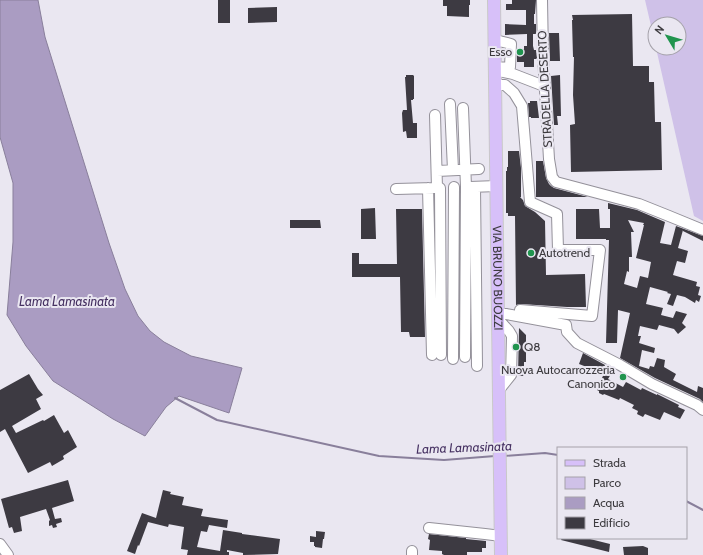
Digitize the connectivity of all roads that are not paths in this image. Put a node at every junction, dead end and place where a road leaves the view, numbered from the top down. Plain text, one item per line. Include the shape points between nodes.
1 (494, 0) edge
2 (542, 0) edge
3 (495, 70) junction
4 (495, 85) junction
5 (544, 86) junction
6 (450, 104) dead end
7 (463, 108) dead end
8 (435, 115) dead end
9 (479, 169) dead end
10 (453, 170) junction
11 (465, 170) junction
12 (437, 171) junction
13 (496, 186) junction
14 (471, 187) junction
15 (435, 188) junction
16 (454, 188) junction
17 (396, 189) dead end
18 (703, 230) edge
19 (520, 310) dead end
20 (498, 316) junction
21 (436, 355) dead end
22 (465, 357) dead end
23 (453, 359) dead end
24 (477, 366) dead end
25 (703, 410) edge
26 (429, 528) dead end
27 (501, 535) junction
28 (0, 544) edge
29 (8, 555) edge
30 (501, 555) edge

1 - 3 main road, VIA BRUNO BUOZZI
2 - 5 street, STRADELLA DESERTO
3 - 4 main road, VIA BRUNO BUOZZI
3 - 5 street
4 - 13 main road, VIA BRUNO BUOZZI
4 - 19 street via 505,84 514,92 522,106 530,202 557,214 558,250 600,250 592,316
5 - 18 street, STRADELLA DESERTO via 548,153 552,177 556,182 639,204
6 - 10 street
7 - 11 street
8 - 12 street
9 - 11 street
10 - 11 street
10 - 12 street
11 - 14 street
12 - 15 street
13 - 14 street
13 - 20 main road, VIA BRUNO BUOZZI
14 - 16 street
14 - 22 street
14 - 24 street
15 - 16 street
15 - 17 street
15 - 21 street
16 - 23 street
20 - 25 street via 506,314 566,325 567,332 577,344
20 - 27 main road, VIA BRUNO BUOZZI
26 - 27 street
27 - 30 main road, VIA BRUNO BUOZZI
28 - 29 street

